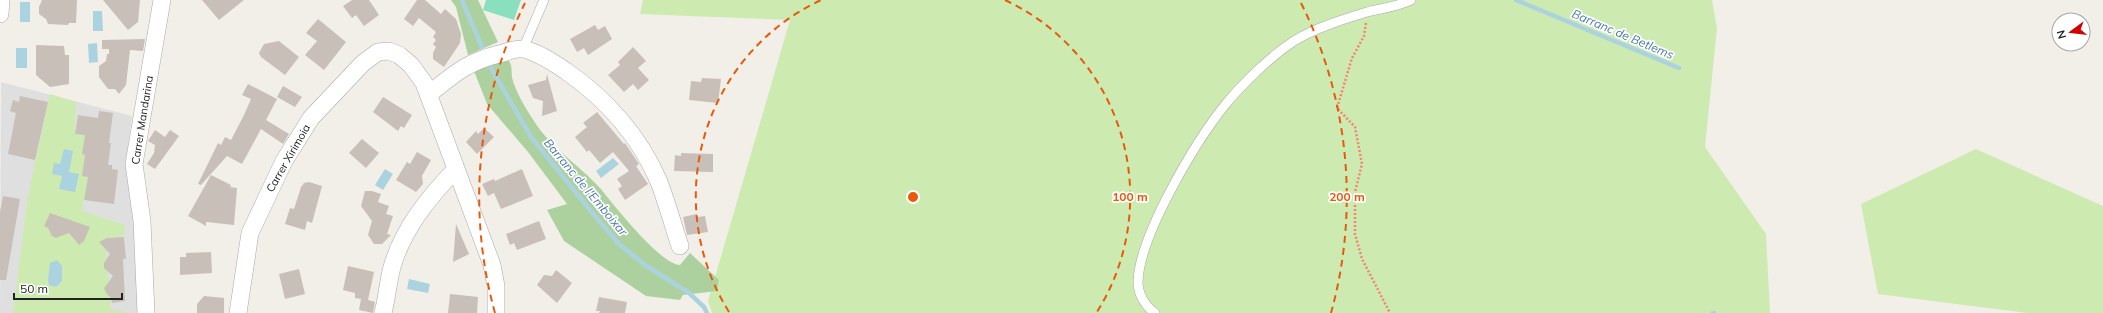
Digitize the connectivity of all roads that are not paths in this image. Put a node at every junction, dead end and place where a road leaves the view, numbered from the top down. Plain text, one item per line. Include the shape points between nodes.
1 (1, 0) edge
2 (162, 0) edge
3 (544, 0) edge
4 (1411, 0) edge
5 (0, 14) edge
6 (523, 49) junction
7 (429, 94) junction
8 (456, 169) junction
9 (680, 246) dead end
10 (146, 313) edge
11 (238, 313) edge
12 (383, 313) edge
13 (496, 313) edge
14 (1155, 313) edge

1 - 5 street
2 - 10 street, Carrer Mandarina via 134,164 142,222
3 - 6 lane
4 - 14 lane via 1367,12 1314,32 1289,45 1226,104 1210,125 1171,191 1142,256 1138,283 1141,297
6 - 7 street via 468,64
6 - 9 street via 574,76 626,126 658,182
7 - 8 street, Carrer Xirimoia
7 - 11 street, Carrer Xirimoia via 411,65 399,55 384,50 363,63 311,118 284,161 250,233
8 - 12 street via 422,208 405,234 392,268
8 - 13 street, Carrer Xirimoia via 492,265 496,286

